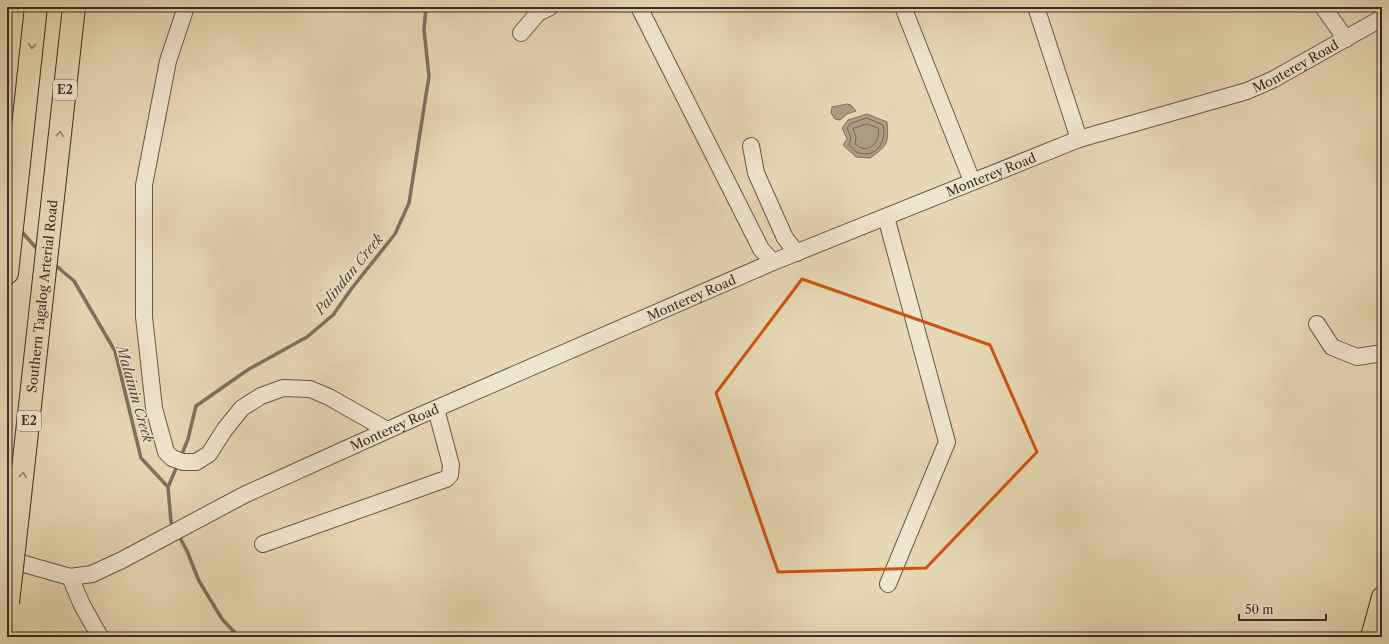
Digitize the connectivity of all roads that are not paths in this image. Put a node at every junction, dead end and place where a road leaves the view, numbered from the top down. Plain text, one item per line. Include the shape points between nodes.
1 (36, 7) edge
2 (74, 7) edge
3 (186, 7) edge
4 (550, 7) edge
5 (639, 7) edge
6 (903, 7) edge
7 (1036, 7) edge
8 (1323, 7) edge
9 (1382, 18) edge
10 (521, 33) dead end
11 (1346, 39) junction
12 (1079, 139) junction
13 (751, 146) dead end
14 (972, 181) junction
15 (886, 217) junction
16 (785, 238) junction
17 (761, 250) junction
18 (797, 253) junction
19 (774, 262) junction
20 (7, 272) edge
21 (1317, 324) dead end
22 (1382, 353) edge
23 (436, 409) junction
24 (388, 430) junction
25 (263, 544) dead end
26 (7, 558) edge
27 (70, 577) junction
28 (888, 584) dead end
29 (1382, 597) edge
30 (7, 606) edge
31 (100, 637) edge
32 (1372, 637) edge

1 -> 20 highway
30 -> 2 highway, Southern Tagalog Arterial Road / E2, bridge
3 - 24 street via 168,61 144,185 144,317 154,408 166,452 178,460 196,462 209,454 242,408 261,396 283,388 310,388
4 - 10 street via 538,13
5 - 17 street
6 - 14 street
7 - 12 street
8 - 11 street
9 - 11 street, Monterey Road
11 - 12 street, Monterey Road via 1274,80 1246,91
12 - 14 street, Monterey Road
13 - 16 street via 756,173
14 - 15 street, Monterey Road
15 - 18 street, Monterey Road
15 - 28 street via 947,442
16 - 17 street
16 - 18 street
17 - 19 street
18 - 19 street, Monterey Road
19 - 23 street, Monterey Road
21 - 22 street via 1332,347 1357,357
23 - 24 street, Monterey Road
23 - 25 street via 451,465 450,475 446,479
24 - 27 street, Monterey Road via 244,495 92,574
26 - 27 street, Monterey Road
27 - 31 street
29 - 32 main road

